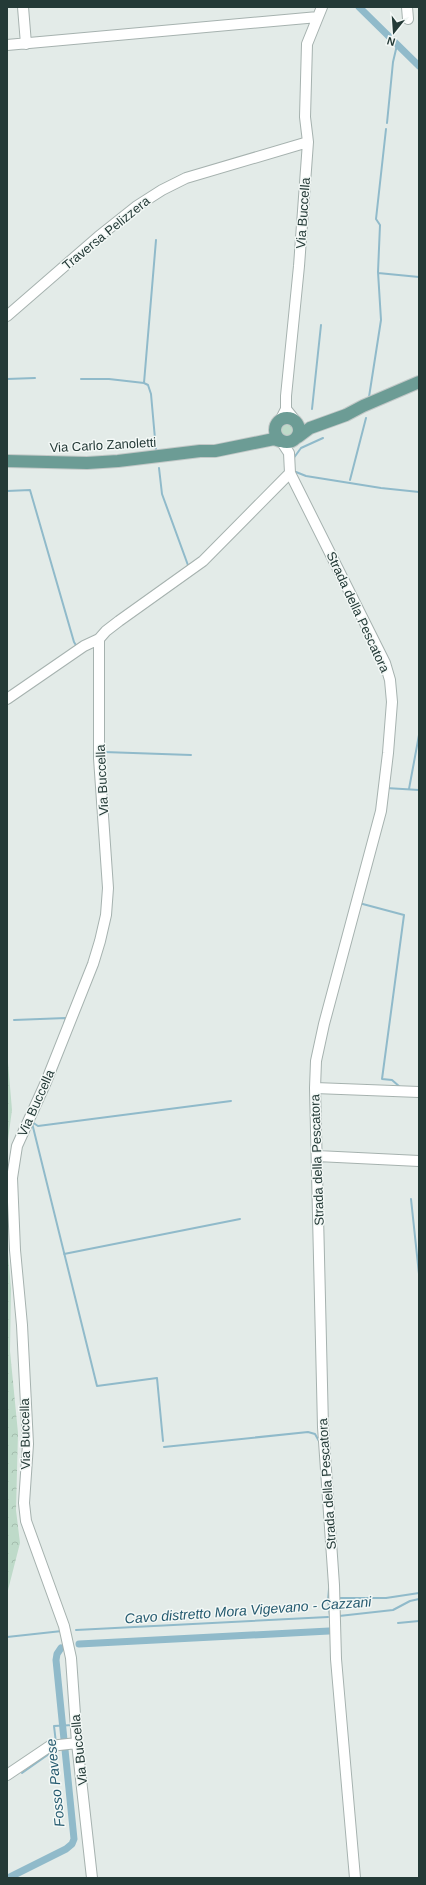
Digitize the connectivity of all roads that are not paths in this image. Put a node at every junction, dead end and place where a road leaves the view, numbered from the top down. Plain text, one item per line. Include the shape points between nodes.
1 (23, 7) edge
2 (322, 7) edge
3 (407, 7) edge
4 (318, 17) junction
5 (408, 19) dead end
6 (26, 44) junction
7 (7, 45) edge
8 (308, 142) junction
9 (7, 316) edge
10 (419, 382) edge
11 (363, 406) junction
12 (286, 409) junction
13 (295, 421) junction
14 (277, 425) junction
15 (297, 438) junction
16 (281, 441) junction
17 (200, 451) junction
18 (289, 453) junction
19 (7, 461) edge
20 (290, 473) junction
21 (99, 639) junction
22 (7, 699) edge
23 (315, 1088) junction
24 (419, 1092) edge
25 (317, 1156) junction
26 (419, 1161) edge
27 (74, 1743) junction
28 (7, 1775) edge
29 (92, 1878) edge
30 (355, 1878) edge

1 - 6 street
2 - 4 street, Via Buccella
3 - 5 street
4 - 6 street
4 - 8 street, Via Buccella via 307,44 305,117
6 - 7 street
8 - 9 street, Traversa Pelizzera via 186,178 162,190 98,237
8 - 12 street, Via Buccella
10 - 11 main road
11 - 13 main road
11 - 15 main road via 310,428
12 - 13 street
12 - 14 street, Via Buccella
13 - 14 main road via 286,418
13 - 15 main road via 300,430
14 - 16 main road via 276,436
14 - 17 main road, Via Carlo Zanoletti
15 - 16 main road via 289,443
15 - 18 street
16 - 17 main road, Via Carlo Zanoletti via 274,439 215,451
16 - 18 street
17 - 19 main road, Via Carlo Zanoletti via 87,463
18 - 20 street
20 - 21 street via 203,561
20 - 23 street, Strada della Pescatora via 385,663 392,702 381,811 324,1024 316,1061
21 - 22 street via 84,646
21 - 27 street, Via Buccella via 100,758 108,888 106,914 93,964 18,1146 12,1178 28,1444 24,1503 28,1526 67,1639 71,1658 76,1725
23 - 24 street
23 - 25 street, Strada della Pescatora
25 - 26 street
25 - 30 street, Strada della Pescatora via 323,1427
27 - 28 street via 53,1746
27 - 29 street, Via Buccella

